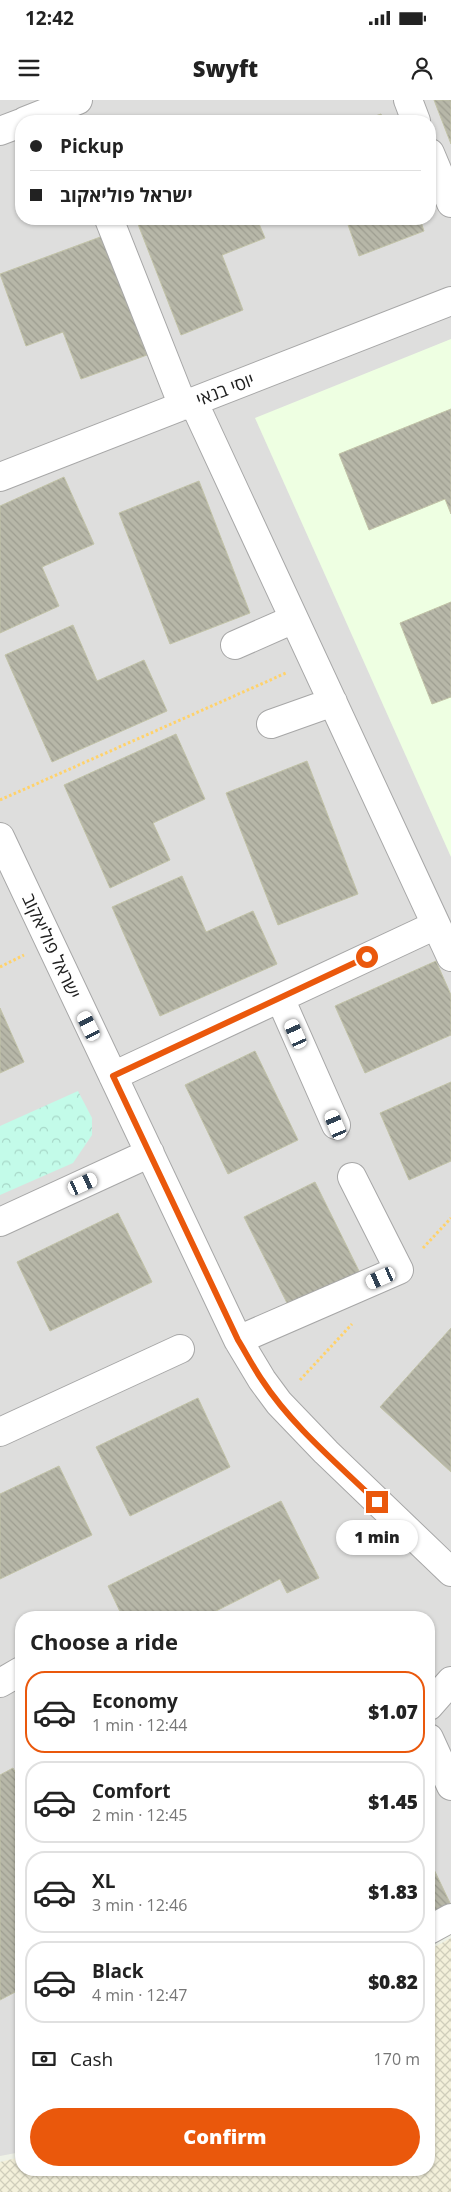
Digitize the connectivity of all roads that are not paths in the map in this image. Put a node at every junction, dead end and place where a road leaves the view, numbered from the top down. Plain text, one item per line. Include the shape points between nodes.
1 (408, 100) edge
2 (71, 109) edge
3 (48, 115) edge
4 (414, 115) edge
5 (15, 125) edge
6 (0, 131) edge
7 (436, 167) edge
8 (451, 203) edge
9 (112, 225) edge
10 (451, 301) edge
11 (188, 403) junction
12 (0, 477) edge
13 (294, 619) junction
14 (235, 645) dead end
15 (333, 702) junction
16 (270, 724) dead end
17 (0, 836) edge
18 (436, 925) junction
19 (451, 957) edge
20 (280, 998) junction
21 (113, 1076) junction
22 (336, 1125) dead end
23 (150, 1153) junction
24 (352, 1177) dead end
25 (0, 1222) edge
26 (238, 1340) junction
27 (180, 1349) dead end
28 (0, 1432) edge
29 (451, 1572) edge
30 (15, 1674) edge
31 (451, 1681) edge
32 (0, 1683) edge
33 (435, 1699) edge
34 (435, 1751) edge
35 (451, 1786) edge
36 (451, 1918) edge
37 (435, 1927) edge

1 - 4 street
2 - 3 street
5 - 6 street
7 - 8 street
9 - 11 street
10 - 11 street, יוסי בנאי
11 - 12 street, יוסי בנאי
11 - 13 street
13 - 14 street
13 - 15 street
15 - 16 street
15 - 18 street
17 - 21 street, ישראל פוליאקוב
18 - 19 street
18 - 20 street
20 - 21 street
20 - 22 street
21 - 23 street, ישראל פוליאקוב
23 - 25 street
23 - 26 street, ישראל פוליאקוב
24 - 26 street via 399,1270
26 - 29 street, ישראל פוליאקוב via 279,1403
27 - 28 street
30 - 32 street
31 - 33 street
34 - 35 street
36 - 37 street

